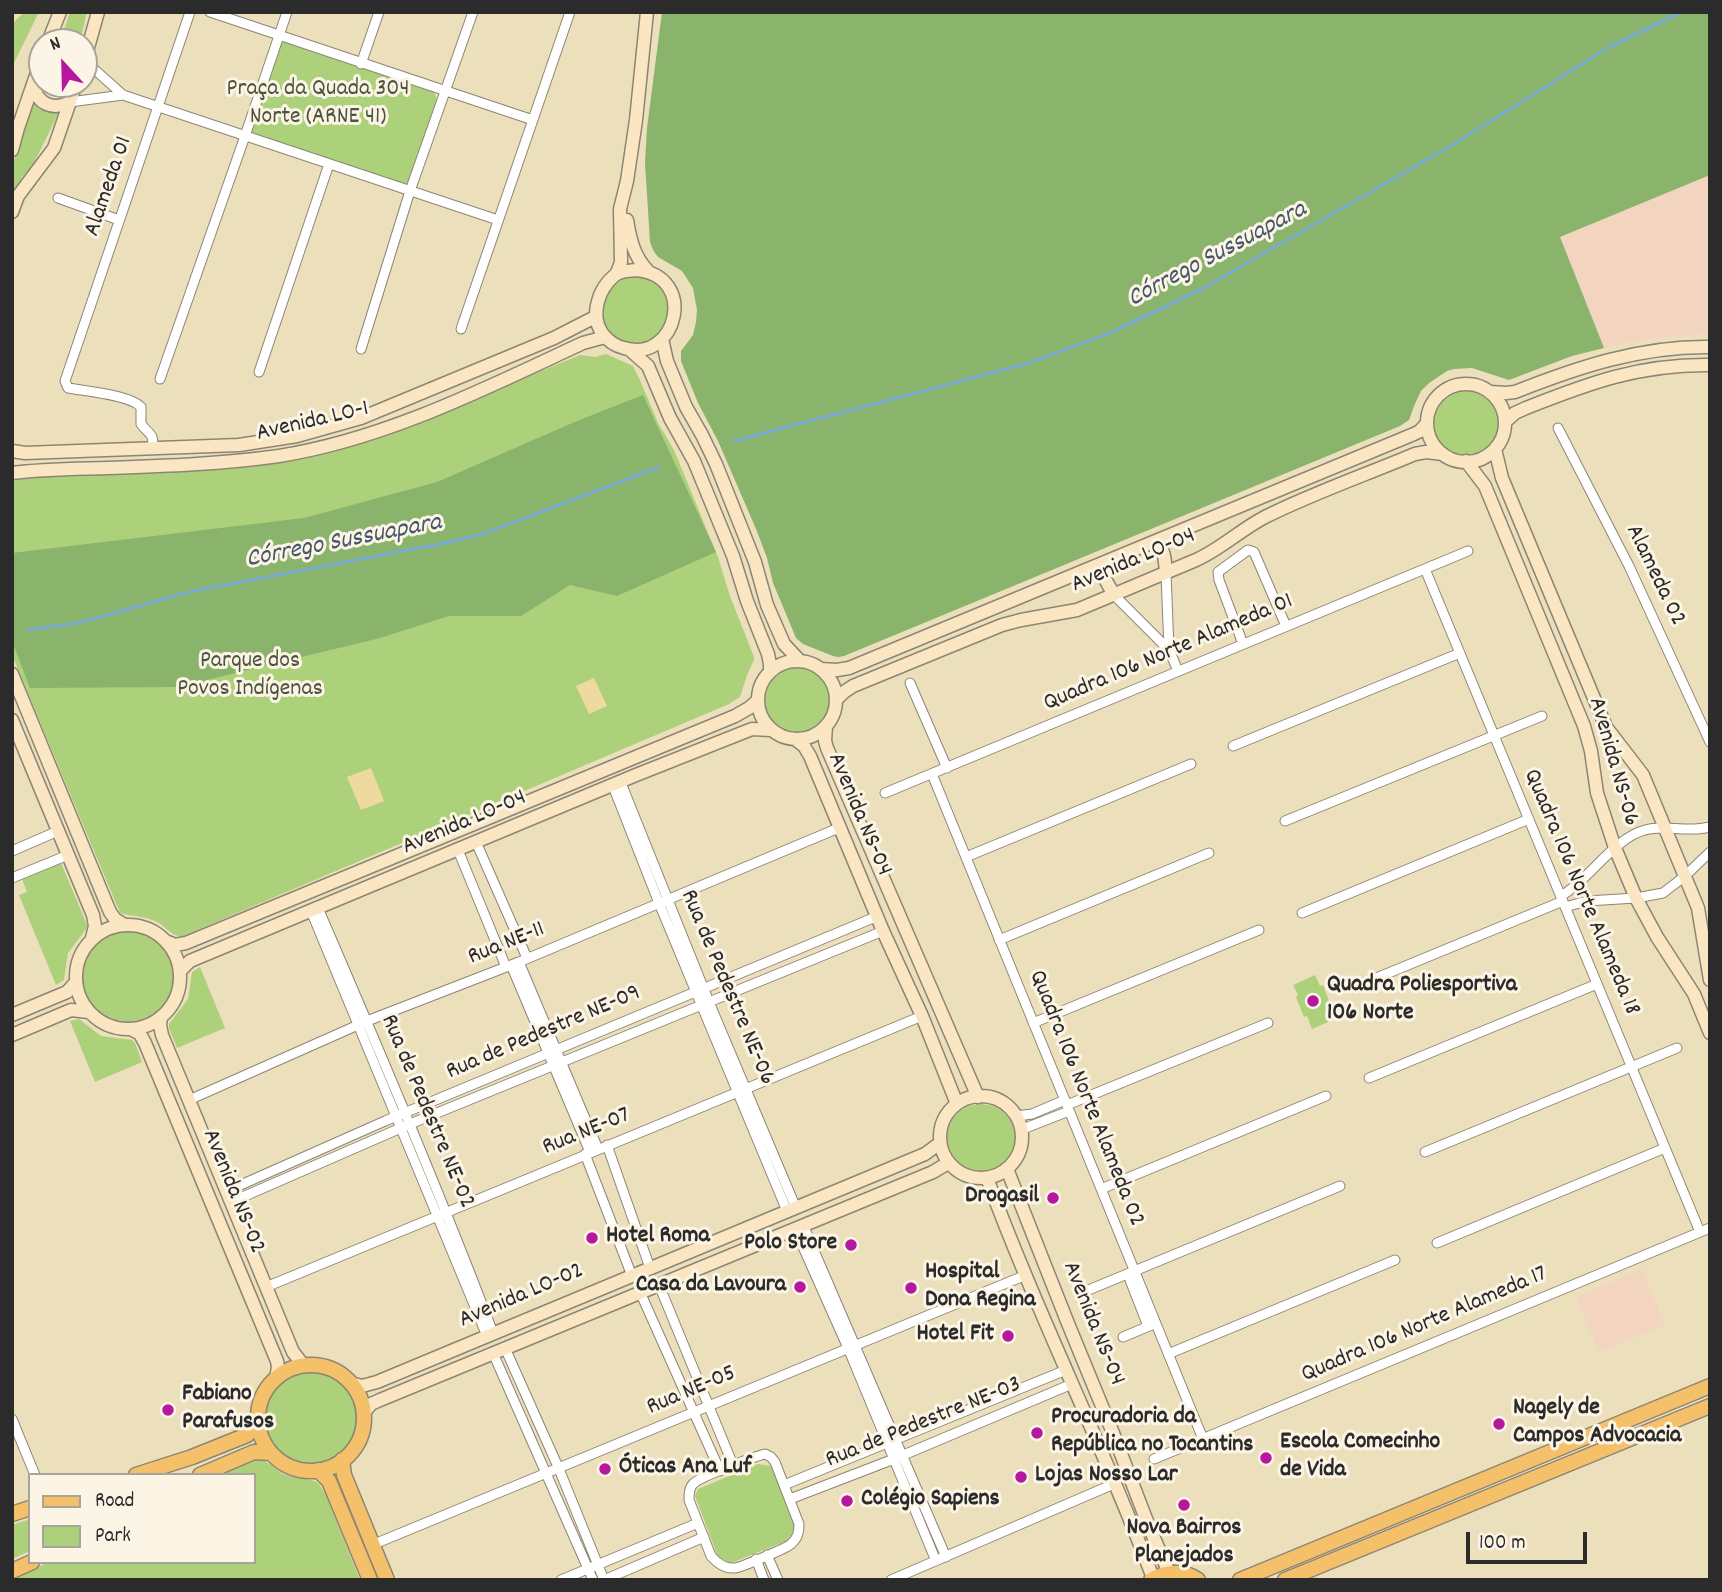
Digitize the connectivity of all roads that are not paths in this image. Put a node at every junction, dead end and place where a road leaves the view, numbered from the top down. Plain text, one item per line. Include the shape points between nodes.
1 (190, 12) edge
2 (210, 12) edge
3 (287, 12) edge
4 (379, 12) edge
5 (474, 12) edge
6 (570, 12) edge
7 (647, 12) edge
8 (279, 36) junction
9 (361, 64) junction
10 (98, 73) edge
11 (445, 92) junction
12 (123, 95) junction
13 (28, 97) edge
14 (38, 98) edge
15 (71, 98) edge
16 (70, 102) junction
17 (158, 107) junction
18 (533, 120) junction
19 (15, 128) edge
20 (246, 136) junction
21 (13, 146) edge
22 (329, 164) junction
23 (627, 181) junction
24 (410, 191) junction
25 (58, 198) dead end
26 (12, 212) edge
27 (119, 219) junction
28 (498, 220) junction
29 (648, 271) junction
30 (617, 274) junction
31 (595, 317) junction
32 (461, 329) dead end
33 (605, 337) junction
34 (662, 339) junction
35 (1710, 347) edge
36 (361, 349) dead end
37 (630, 350) junction
38 (1710, 365) edge
39 (259, 372) dead end
40 (160, 379) dead end
41 (1491, 392) junction
42 (1505, 422) junction
43 (1427, 423) junction
44 (1558, 428) dead end
45 (152, 449) junction
46 (1495, 449) junction
47 (12, 451) edge
48 (1443, 454) junction
49 (1466, 461) junction
50 (12, 473) edge
51 (1156, 541) junction
52 (1468, 551) dead end
53 (1103, 563) junction
54 (1425, 569) junction
55 (1166, 573) junction
56 (1114, 595) junction
57 (1286, 626) junction
58 (1243, 645) junction
59 (1170, 652) junction
60 (1460, 653) junction
61 (800, 661) junction
62 (820, 669) junction
63 (1178, 671) junction
64 (770, 672) junction
65 (12, 674) edge
66 (910, 683) dead end
67 (758, 700) junction
68 (836, 700) junction
69 (1542, 716) dead end
70 (12, 720) edge
71 (826, 726) junction
72 (771, 730) junction
73 (15, 736) edge
74 (1494, 736) junction
75 (795, 739) junction
76 (1710, 742) edge
77 (1233, 746) dead end
78 (1191, 764) dead end
79 (947, 768) junction
80 (932, 774) junction
81 (617, 784) junction
82 (885, 793) dead end
83 (1529, 819) junction
84 (1285, 821) dead end
85 (841, 827) junction
86 (1664, 827) junction
87 (1710, 827) edge
88 (58, 831) junction
89 (476, 842) junction
90 (1615, 848) junction
91 (458, 850) junction
92 (12, 851) edge
93 (1710, 852) edge
94 (1209, 853) dead end
95 (68, 855) junction
96 (966, 857) junction
97 (1685, 876) junction
98 (12, 878) edge
99 (1636, 898) junction
100 (664, 901) junction
101 (1563, 901) junction
102 (314, 909) junction
103 (1302, 913) dead end
104 (878, 916) junction
105 (123, 925) junction
106 (1259, 930) dead end
107 (883, 931) junction
108 (92, 938) junction
109 (999, 940) junction
110 (168, 942) junction
111 (516, 963) junction
112 (180, 971) junction
113 (1710, 980) edge
114 (76, 982) junction
115 (1597, 984) junction
116 (1357, 986) dead end
117 (701, 990) junction
118 (705, 1003) junction
119 (89, 1012) junction
120 (12, 1015) edge
121 (922, 1016) junction
122 (161, 1017) junction
123 (363, 1023) junction
124 (1033, 1023) junction
125 (1268, 1023) dead end
126 (131, 1029) junction
127 (1710, 1033) edge
128 (12, 1035) edge
129 (1678, 1048) dead end
130 (552, 1052) junction
131 (556, 1063) junction
132 (1632, 1067) junction
133 (1369, 1078) dead end
134 (743, 1091) junction
135 (1326, 1096) dead end
136 (978, 1097) junction
137 (189, 1100) junction
138 (957, 1104) junction
139 (1067, 1106) junction
140 (401, 1115) junction
141 (1017, 1116) junction
142 (405, 1126) junction
143 (1023, 1129) junction
144 (940, 1143) junction
145 (1665, 1148) junction
146 (595, 1150) junction
147 (1425, 1152) dead end
148 (948, 1163) junction
149 (1007, 1169) junction
150 (987, 1178) junction
151 (1340, 1186) dead end
152 (1101, 1189) junction
153 (229, 1197) junction
154 (792, 1210) junction
155 (447, 1211) junction
156 (437, 1215) junction
157 (799, 1227) junction
158 (1710, 1228) edge
159 (1700, 1232) junction
160 (1437, 1242) dead end
161 (1395, 1260) dead end
162 (650, 1268) junction
163 (1026, 1275) junction
164 (1132, 1275) junction
165 (632, 1276) junction
166 (659, 1284) junction
167 (266, 1287) junction
168 (1086, 1291) dead end
169 (640, 1292) junction
170 (1152, 1324) junction
171 (490, 1335) junction
172 (1123, 1337) dead end
173 (852, 1346) junction
174 (499, 1350) junction
175 (1168, 1354) junction
176 (304, 1366) junction
177 (1066, 1370) junction
178 (276, 1379) junction
179 (350, 1382) junction
180 (1072, 1384) junction
181 (1710, 1386) edge
182 (708, 1406) junction
183 (1710, 1406) edge
184 (694, 1412) junction
185 (363, 1414) junction
186 (12, 1419) edge
187 (258, 1423) junction
188 (1203, 1439) junction
189 (892, 1441) junction
190 (271, 1453) junction
191 (898, 1457) junction
192 (1154, 1458) dead end
193 (342, 1460) junction
194 (733, 1465) junction
195 (559, 1469) junction
196 (318, 1470) junction
197 (720, 1471) junction
198 (34, 1473) edge
199 (142, 1473) edge
200 (205, 1473) edge
201 (547, 1474) junction
202 (1116, 1483) junction
203 (784, 1485) junction
204 (790, 1499) junction
205 (698, 1523) junction
206 (704, 1537) junction
207 (372, 1545) junction
208 (767, 1555) junction
209 (946, 1557) junction
210 (756, 1559) junction
211 (936, 1561) junction
212 (28, 1564) edge
213 (598, 1564) junction
214 (588, 1568) junction
215 (12, 1571) edge
216 (1169, 1573) junction
217 (1152, 1579) edge
218 (370, 1580) edge
219 (387, 1580) edge
220 (561, 1580) edge
221 (593, 1580) edge
222 (604, 1580) edge
223 (764, 1580) edge
224 (778, 1580) edge
225 (891, 1580) edge
226 (1198, 1580) edge
227 (1240, 1580) edge
228 (1285, 1580) edge

1 - 17 street, Alameda 01
2 - 8 street
3 - 8 street
4 - 9 street
5 - 11 street
6 - 18 street
7 - 23 street
8 - 9 street
8 - 20 street
9 - 11 street
10 - 12 street
11 - 18 street
11 - 24 street
12 - 16 street
12 - 17 street
13 - 19 street
14 - 16 street via 50,106
15 - 16 street
16 - 26 street via 54,148 18,196
17 - 20 street
17 - 27 street, Alameda 01
18 - 28 street
19 - 21 street
20 - 22 street
20 - 40 street
22 - 24 street
22 - 39 street
23 - 29 street via 631,242
23 - 30 street
24 - 28 street
24 - 36 street
25 - 27 street
27 - 45 street, Alameda 01 via 65,381 68,388 137,402 141,424 153,439
28 - 32 street
29 - 30 street
29 - 34 street via 660,277 674,299 673,325
30 - 31 street via 597,300
31 - 33 street
31 - 45 street, Avenida LO-1 via 361,418 298,436 245,444
33 - 37 street
33 - 50 street, Avenida LO-1 via 449,404 305,450 219,462
34 - 37 street
34 - 61 street via 686,407 716,464 784,645
35 - 41 street via 1626,355 1515,392
37 - 64 street via 648,366 694,461 735,562 768,654
38 - 42 street via 1643,369 1602,379 1525,408
41 - 42 street via 1501,405
41 - 43 street via 1470,384 1448,388 1433,401
42 - 46 street
43 - 48 street via 1432,442
43 - 51 street, Avenida LO-04 via 1414,434
44 - 76 street, Alameda 02 via 1629,566
45 - 47 street, Avenida LO-1
46 - 49 street
46 - 86 street, Avenida NS-06 via 1606,727 1643,775
48 - 49 street
48 - 55 street, Avenida LO-04 via 1416,454 1297,502 1209,554
49 - 90 street, Avenida NS-06 via 1485,486 1584,726 1597,793
51 - 53 street, Avenida LO-04
51 - 55 street via 1164,554
52 - 54 street, Quadra 106 Norte Alameda 01
53 - 56 street
53 - 62 street, Avenida LO-04 via 849,668
54 - 57 street, Quadra 106 Norte Alameda 01
54 - 60 street, Quadra 106 Norte Alameda 18
55 - 56 street, Avenida LO-04
55 - 59 street
56 - 59 street
56 - 68 street, Avenida LO-04 via 1073,611 1002,625 849,688
57 - 58 street, Quadra 106 Norte Alameda 01
57 - 58 street via 1254,552 1248,550 1218,572
58 - 63 street, Quadra 106 Norte Alameda 01
59 - 63 street
60 - 74 street, Quadra 106 Norte Alameda 18
60 - 77 street
61 - 62 street
61 - 64 street via 783,663
62 - 68 street via 831,681
63 - 79 street, Quadra 106 Norte Alameda 01
64 - 67 street via 760,686
65 - 105 street via 110,912
66 - 79 street
67 - 72 street via 761,716
67 - 110 street, Avenida LO-04 via 735,716 199,937 180,944
68 - 71 street, Avenida NS-04
69 - 74 street
70 - 73 street
71 - 75 street, Avenida NS-04 via 813,736
71 - 136 street, Avenida NS-04 via 827,748
72 - 75 street, Avenida NS-04
72 - 81 street, Avenida LO-04 via 746,731
73 - 88 street
74 - 83 street, Quadra 106 Norte Alameda 18
74 - 84 street
75 - 85 street, Avenida NS-04 via 809,753
78 - 96 street
79 - 80 street, Quadra 106 Norte Alameda 01
80 - 82 street, Quadra 106 Norte Alameda 01
80 - 96 street, Quadra 106 Norte Alameda 02
81 - 89 street, Avenida LO-04
81 - 100 street, Rua de Pedestre NE-06
83 - 101 street, Quadra 106 Norte Alameda 18
83 - 103 street
85 - 100 street, Rua NE-11
85 - 104 street, Avenida NS-04
86 - 87 street
86 - 90 street via 1627,837
86 - 97 street, Avenida NS-06
88 - 92 street
88 - 95 street
89 - 91 street, Avenida LO-04
89 - 111 street
90 - 99 street, Avenida NS-06
90 - 101 street
91 - 102 street, Avenida LO-04
91 - 111 street
93 - 97 street
94 - 109 street
95 - 98 street
95 - 108 street via 93,915
96 - 109 street, Quadra 106 Norte Alameda 02
97 - 99 street via 1663,893
97 - 113 street, Avenida NS-06 via 1698,908
99 - 101 street
99 - 127 street, Avenida NS-06 via 1694,994
100 - 111 street, Rua NE-11
100 - 117 street, Rua de Pedestre NE-06
101 - 115 street, Quadra 106 Norte Alameda 18
101 - 116 street
102 - 112 street, Avenida LO-04 via 190,961
102 - 123 street, Rua de Pedestre NE-02
104 - 107 street, Avenida NS-04
104 - 117 street, Rua de Pedestre NE-09
105 - 108 street
105 - 110 street via 148,928
106 - 124 street
107 - 118 street, Rua de Pedestre NE-09
107 - 121 street, Avenida NS-04
108 - 114 street via 79,957
109 - 124 street, Quadra 106 Norte Alameda 02
110 - 112 street
111 - 123 street, Rua NE-11
111 - 130 street
112 - 122 street via 178,993
114 - 119 street
114 - 120 street via 67,992
115 - 132 street, Quadra 106 Norte Alameda 18
115 - 133 street
117 - 118 street, Rua de Pedestre NE-06
117 - 130 street, Rua de Pedestre NE-09
118 - 131 street, Rua de Pedestre NE-09
118 - 134 street, Rua de Pedestre NE-06
119 - 126 street via 109,1026
119 - 128 street via 71,1010
121 - 134 street, Rua NE-07
121 - 138 street, Avenida NS-04
122 - 126 street
122 - 137 street, Avenida NS-02 via 162,1035
123 - 137 street, Rua NE-11
123 - 140 street, Rua de Pedestre NE-02
124 - 139 street, Quadra 106 Norte Alameda 02
125 - 139 street
126 - 178 street, Avenida NS-02 via 145,1043 277,1361
129 - 132 street
130 - 131 street
130 - 140 street, Rua de Pedestre NE-09
131 - 142 street, Rua de Pedestre NE-09
131 - 146 street
132 - 145 street, Quadra 106 Norte Alameda 18
132 - 147 street
134 - 146 street, Rua NE-07
134 - 154 street, Rua de Pedestre NE-06
135 - 152 street
136 - 138 street
136 - 141 street via 994,1099
137 - 153 street, Avenida NS-02
138 - 144 street via 945,1117
139 - 141 street
139 - 143 street
139 - 152 street, Quadra 106 Norte Alameda 02
140 - 142 street, Rua de Pedestre NE-02
140 - 153 street, Rua de Pedestre NE-09
141 - 143 street
142 - 153 street, Rua de Pedestre NE-09
142 - 155 street, Rua de Pedestre NE-02
142 - 156 street, Rua de Pedestre NE-02
143 - 149 street via 1020,1152
144 - 148 street
144 - 154 street, Avenida LO-02 via 925,1154
145 - 159 street, Quadra 106 Norte Alameda 18
145 - 160 street
146 - 155 street, Rua NE-07
146 - 162 street
146 - 165 street
148 - 150 street via 965,1175
148 - 157 street, Avenida LO-02
149 - 150 street
149 - 216 street, Avenida NS-04
150 - 163 street, Avenida NS-04
151 - 164 street
152 - 164 street, Quadra 106 Norte Alameda 02
153 - 167 street, Avenida NS-02
154 - 162 street, Avenida LO-02
155 - 156 street, Rua NE-07
155 - 171 street, Rua de Pedestre NE-02
156 - 167 street, Rua NE-07
156 - 171 street, Rua de Pedestre NE-02
157 - 166 street, Avenida LO-02
157 - 173 street
158 - 159 street, Quadra 106 Norte Alameda 17
159 - 188 street, Quadra 106 Norte Alameda 17
161 - 175 street
162 - 165 street, Avenida LO-02
163 - 173 street, Rua NE-05
163 - 177 street, Avenida NS-04
164 - 168 street
164 - 170 street, Quadra 106 Norte Alameda 02
165 - 171 street, Avenida LO-02
166 - 169 street, Avenida LO-02
166 - 182 street
167 - 176 street, Avenida NS-02 via 295,1357
169 - 174 street, Avenida LO-02
169 - 184 street
170 - 172 street
170 - 175 street, Quadra 106 Norte Alameda 02
171 - 179 street, Avenida LO-02 via 374,1383 360,1386
173 - 182 street, Rua NE-05
173 - 189 street
174 - 185 street, Avenida LO-02 via 377,1401
174 - 195 street
174 - 201 street
175 - 188 street, Quadra 106 Norte Alameda 02
176 - 178 main road
176 - 179 main road via 329,1368
177 - 180 street, Avenida NS-04
177 - 189 street, Rua de Pedestre NE-03
178 - 187 main road via 262,1399
179 - 185 main road
180 - 191 street, Rua de Pedestre NE-03
180 - 202 street, Avenida NS-04
181 - 227 main road
182 - 184 street, Rua NE-05
182 - 194 street
183 - 228 main road
184 - 195 street, Rua NE-05
184 - 197 street
185 - 193 main road via 359,1439
186 - 198 street
187 - 190 main road
187 - 199 main road via 247,1435
188 - 192 street, Quadra 106 Norte Alameda 17
189 - 191 street
189 - 203 street, Rua de Pedestre NE-03
190 - 196 main road via 293,1467
190 - 200 main road via 254,1452
191 - 204 street, Rua de Pedestre NE-03
191 - 209 street
191 - 211 street
193 - 196 main road
193 - 207 main road
194 - 197 street
194 - 203 street via 765,1454 775,1462
195 - 201 street, Rua NE-05
195 - 213 street
196 - 218 main road via 329,1481
197 - 205 street via 693,1483 689,1491
201 - 207 street, Rua NE-05
201 - 214 street
202 - 209 street
202 - 217 street, Avenida NS-04
203 - 204 street
204 - 208 street via 799,1533 790,1545
205 - 206 street
205 - 213 street
206 - 210 street via 712,1556 723,1566 735,1568
206 - 222 street
207 - 219 main road
208 - 210 street
208 - 224 street
209 - 211 street
210 - 223 street
211 - 225 street
212 - 215 main road
213 - 214 street
213 - 222 street
214 - 220 street
214 - 221 street
216 - 217 main road
216 - 226 main road

